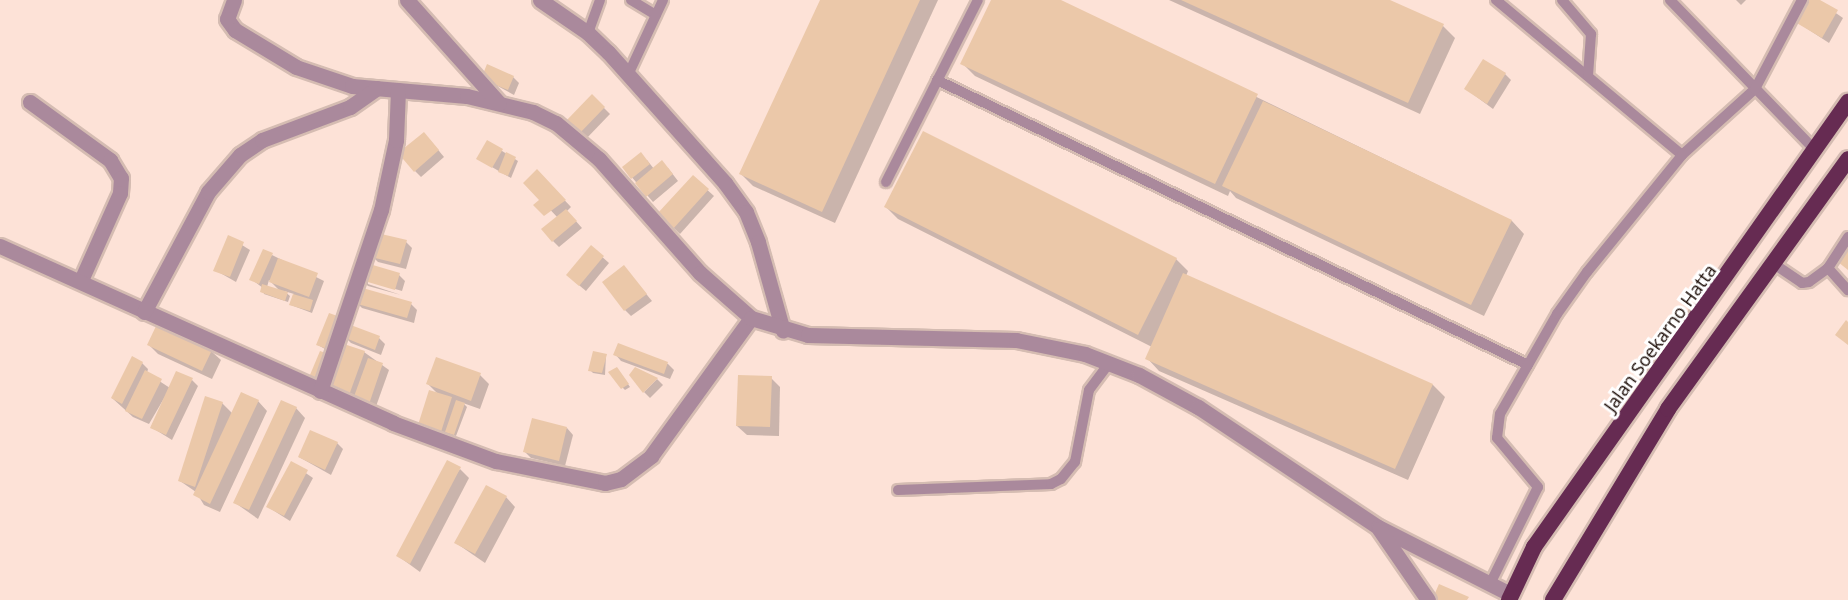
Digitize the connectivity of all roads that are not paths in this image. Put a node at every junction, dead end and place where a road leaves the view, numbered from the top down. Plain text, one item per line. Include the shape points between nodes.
1 (234, 0) edge
2 (408, 0) edge
3 (540, 0) edge
4 (600, 0) edge
5 (631, 0) edge
6 (663, 0) edge
7 (978, 0) edge
8 (1496, 0) edge
9 (1562, 0) edge
10 (1670, 0) edge
11 (1802, 0) edge
12 (656, 15) junction
13 (588, 33) junction
14 (628, 75) junction
15 (1588, 76) junction
16 (937, 80) junction
17 (377, 88) junction
18 (1755, 89) junction
19 (398, 90) junction
20 (30, 102) dead end
21 (1848, 102) edge
22 (499, 103) junction
23 (1815, 150) junction
24 (1682, 155) junction
25 (1848, 159) edge
26 (886, 182) dead end
27 (1848, 237) edge
28 (0, 246) edge
29 (1774, 264) junction
30 (1828, 268) junction
31 (81, 280) junction
32 (1848, 291) edge
33 (144, 312) junction
34 (751, 318) junction
35 (783, 331) junction
36 (1109, 363) junction
37 (1528, 365) junction
38 (320, 391) junction
39 (898, 490) dead end
40 (1378, 527) junction
41 (1490, 584) junction
42 (1509, 597) edge
43 (1428, 600) edge
44 (1553, 600) edge

1 - 17 street via 227,14 230,24 266,50 324,78
2 - 22 street
3 - 13 street
4 - 13 lane
5 - 12 lane
6 - 12 lane
7 - 16 lane
8 - 15 lane
9 - 15 lane via 1591,34
10 - 18 lane
11 - 18 lane
12 - 14 lane
13 - 14 street
14 - 35 street via 725,183 746,212
15 - 24 lane
16 - 26 lane
16 - 37 lane
17 - 19 street
17 - 33 street via 350,107 262,140 233,161 208,192
18 - 23 lane
18 - 24 lane
19 - 22 street
19 - 38 street via 396,140 381,210
20 - 31 street via 110,160 121,178 120,193
21 - 23 highway, Jalan Soekarno Hatta
22 - 34 street via 533,112 579,140 700,273
23 - 42 highway, Jalan Soekarno Hatta via 1534,547
24 - 37 lane via 1587,272
25 - 29 highway
27 - 30 lane
28 - 31 street
29 - 30 lane via 1806,283
29 - 44 highway via 1668,409
30 - 32 lane
31 - 33 street
33 - 38 street
34 - 35 street
34 - 38 street via 651,456 630,474 605,483 496,461
35 - 36 street via 835,338 1016,340
36 - 39 lane via 1089,390 1075,462 1061,479 1051,484
36 - 40 street via 1198,407
37 - 41 lane via 1500,414 1497,438 1532,476 1537,492
40 - 41 street
40 - 43 street
41 - 42 street

